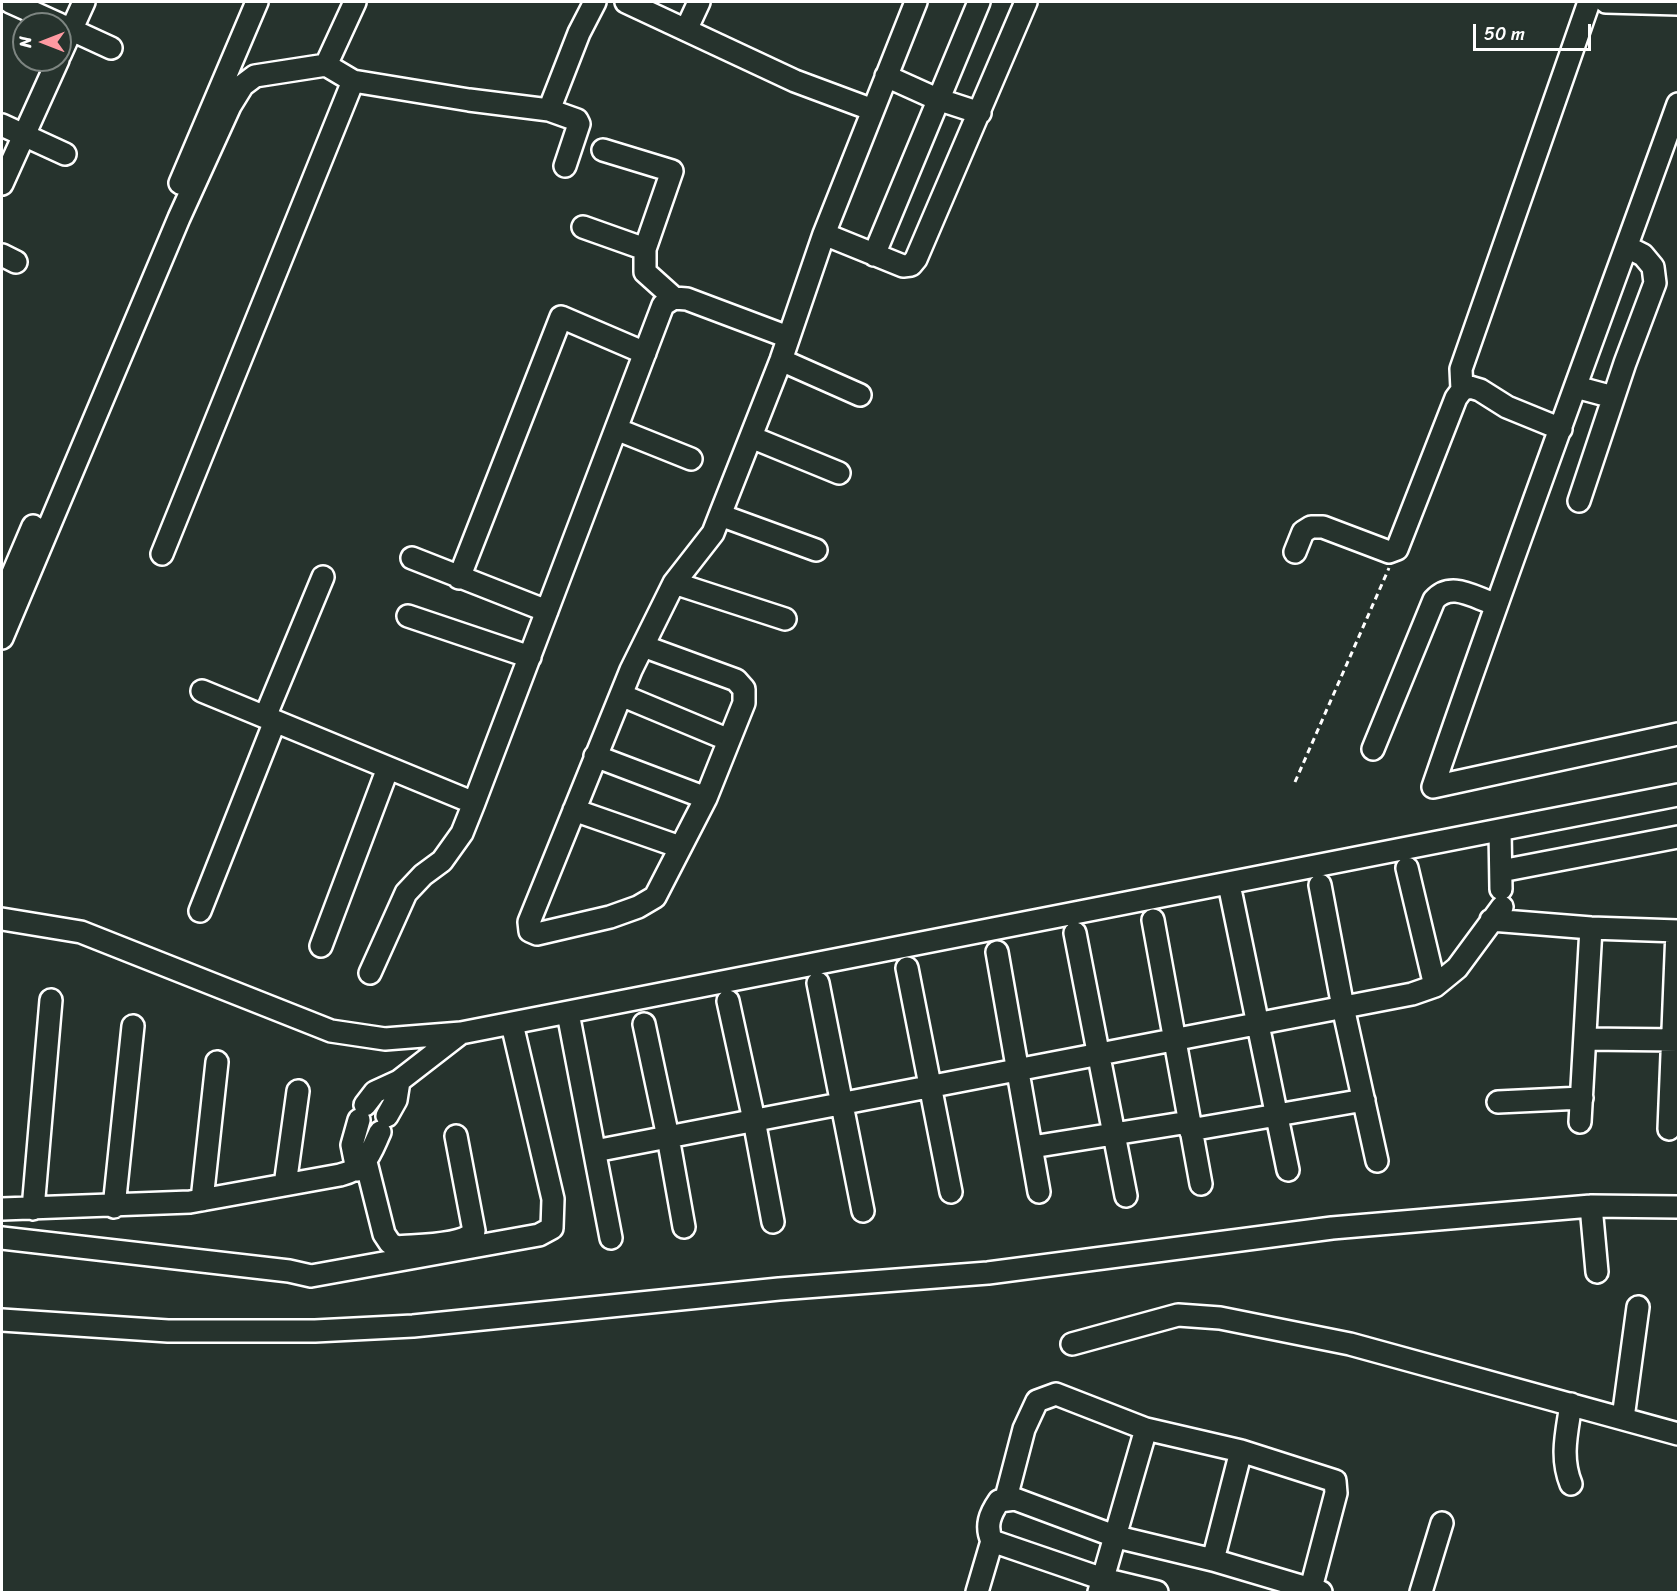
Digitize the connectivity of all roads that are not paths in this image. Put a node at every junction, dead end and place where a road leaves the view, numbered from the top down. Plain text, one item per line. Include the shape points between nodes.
1 (10, 2) edge
2 (84, 2) edge
3 (257, 2) edge
4 (355, 2) edge
5 (595, 2) edge
6 (626, 2) edge
7 (699, 2) edge
8 (916, 2) edge
9 (979, 2) edge
10 (1026, 2) edge
11 (1589, 2) edge
12 (1606, 2) edge
13 (1678, 4) edge
14 (32, 12) edge
15 (72, 16) edge
16 (72, 30) edge
17 (686, 30) junction
18 (111, 48) dead end
19 (326, 65) junction
20 (53, 72) edge
21 (886, 76) junction
22 (353, 81) junction
23 (937, 99) junction
24 (1678, 105) edge
25 (549, 110) junction
26 (873, 110) junction
27 (980, 113) junction
28 (2, 125) edge
29 (24, 135) junction
30 (603, 150) dead end
31 (65, 154) dead end
32 (565, 166) dead end
33 (2, 184) edge
34 (583, 227) dead end
35 (824, 234) junction
36 (1627, 247) junction
37 (645, 249) junction
38 (874, 255) junction
39 (674, 298) junction
40 (788, 337) junction
41 (645, 353) junction
42 (781, 360) junction
43 (1576, 387) junction
44 (1462, 390) junction
45 (860, 394) dead end
46 (1613, 397) junction
47 (616, 429) junction
48 (1561, 429) junction
49 (751, 437) junction
50 (691, 459) dead end
51 (839, 473) dead end
52 (1579, 501) dead end
53 (720, 515) junction
54 (816, 550) dead end
55 (1295, 552) dead end
56 (162, 554) dead end
57 (412, 558) dead end
58 (15, 568) edge
59 (323, 577) dead end
60 (459, 578) junction
61 (674, 583) junction
62 (2, 599) edge
63 (1495, 604) junction
64 (547, 611) junction
65 (408, 616) dead end
66 (785, 619) dead end
67 (2, 638) edge
68 (643, 646) junction
69 (530, 657) junction
70 (202, 691) dead end
71 (621, 695) junction
72 (270, 719) junction
73 (1678, 734) edge
74 (729, 741) junction
75 (1373, 749) dead end
76 (595, 756) junction
77 (388, 768) junction
78 (1678, 795) edge
79 (706, 798) junction
80 (474, 803) junction
81 (574, 810) junction
82 (1500, 830) junction
83 (1678, 837) edge
84 (680, 848) junction
85 (1407, 868) dead end
86 (1320, 885) dead end
87 (1231, 894) dead end
88 (1499, 897) junction
89 (200, 911) dead end
90 (2, 919) edge
91 (1153, 920) dead end
92 (1591, 928) junction
93 (1678, 931) edge
94 (1075, 933) dead end
95 (321, 946) dead end
96 (997, 952) dead end
97 (907, 968) dead end
98 (370, 972) dead end
99 (818, 983) dead end
100 (1435, 986) junction
101 (51, 1000) dead end
102 (728, 1001) dead end
103 (1343, 1007) junction
104 (568, 1013) junction
105 (1258, 1023) junction
106 (512, 1024) junction
107 (644, 1024) dead end
108 (133, 1026) dead end
109 (462, 1033) junction
110 (1172, 1039) junction
111 (1585, 1039) junction
112 (1676, 1040) edge
113 (1098, 1053) junction
114 (217, 1062) dead end
115 (1019, 1068) junction
116 (399, 1081) junction
117 (929, 1086) junction
118 (298, 1091) dead end
119 (1582, 1098) junction
120 (1364, 1100) junction
121 (1498, 1102) dead end
122 (842, 1103) junction
123 (1277, 1116) junction
124 (754, 1120) junction
125 (1580, 1122) dead end
126 (1189, 1126) junction
127 (1669, 1129) dead end
128 (1115, 1134) junction
129 (456, 1136) dead end
130 (668, 1137) junction
131 (1032, 1147) junction
132 (595, 1151) junction
133 (1377, 1161) dead end
134 (361, 1166) junction
135 (1288, 1170) dead end
136 (1201, 1184) dead end
137 (285, 1185) junction
138 (951, 1192) dead end
139 (1039, 1192) dead end
140 (1126, 1196) dead end
141 (202, 1200) junction
142 (1591, 1206) junction
143 (114, 1207) junction
144 (1678, 1207) edge
145 (2, 1209) edge
146 (33, 1209) junction
147 (863, 1211) dead end
148 (773, 1222) dead end
149 (684, 1227) dead end
150 (2, 1238) edge
151 (611, 1238) dead end
152 (1597, 1272) dead end
153 (1638, 1307) dead end
154 (2, 1320) edge
155 (1072, 1344) dead end
156 (1572, 1404) junction
157 (1623, 1419) junction
158 (1146, 1429) junction
159 (1678, 1434) edge
160 (1241, 1451) junction
161 (1571, 1484) dead end
162 (1006, 1498) junction
163 (1442, 1523) dead end
164 (1117, 1537) junction
165 (992, 1541) junction
166 (1213, 1560) junction
167 (1101, 1586) edge
168 (1314, 1592) edge
169 (977, 1593) edge
170 (1157, 1593) edge
171 (1421, 1593) edge

1 - 14 street
2 - 15 street
3 - 58 street
4 - 19 street
5 - 25 street
6 - 17 street
7 - 17 street
8 - 21 street
9 - 23 street
10 - 27 street
11 - 44 street via 1461,369
12 - 13 street
16 - 18 street
17 - 26 street via 795,81
19 - 22 street
19 - 58 street via 255,76 243,85 230,106 142,304
20 - 29 street
21 - 23 street
21 - 26 street
22 - 25 street
22 - 56 street
23 - 27 street
23 - 38 street
24 - 36 street
25 - 32 street via 579,124
26 - 35 street
27 - 38 street via 916,259 903,266
28 - 29 street
29 - 31 street
29 - 33 street
30 - 37 street via 672,171
34 - 37 street
35 - 38 street
35 - 40 street
36 - 43 street
36 - 46 street via 1643,255 1653,267 1655,283
37 - 39 street via 645,272
39 - 40 street via 687,299
39 - 41 street via 663,304
40 - 42 street
41 - 47 street
41 - 60 street via 561,317
42 - 45 street
42 - 49 street
43 - 46 street
43 - 48 street
44 - 48 street via 1480,390 1507,407
44 - 55 street via 1397,549 1389,552 1311,526 1303,532
46 - 52 street
47 - 50 street
47 - 64 street
48 - 63 street
49 - 51 street
49 - 53 street
53 - 54 street
53 - 61 street via 712,533
57 - 60 street
58 - 62 street
58 - 67 street
59 - 72 street
60 - 64 street
61 - 66 street
61 - 68 street
63 - 73 street via 1433,787
63 - 75 street via 1452,589 1442,591 1434,600
64 - 69 street
65 - 69 street
68 - 71 street
68 - 74 street via 736,680 744,689 744,703
69 - 80 street
70 - 72 street
71 - 74 street
71 - 76 street
72 - 77 street
72 - 89 street
74 - 79 street
76 - 79 street
76 - 81 street
77 - 80 street
77 - 95 street
78 - 82 street
79 - 84 street
80 - 98 street via 462,833 442,861 406,893
81 - 84 street
81 - 84 street via 529,922 530,931 537,934 638,907 655,897
82 - 88 street
82 - 104 street
83 - 88 street
85 - 100 street
86 - 103 street
87 - 105 street
88 - 92 street
88 - 100 street via 1457,968
90 - 109 street via 81,932 331,1031 385,1039
91 - 110 street
92 - 93 street
92 - 111 street
93 - 112 street
94 - 113 street
96 - 115 street
97 - 117 street
99 - 122 street
100 - 103 street
101 - 146 street
102 - 124 street
103 - 105 street
103 - 120 street
104 - 106 street
104 - 132 street
105 - 110 street
105 - 123 street
106 - 109 street
106 - 150 street via 553,1199 552,1228 539,1235 311,1276 289,1270
107 - 130 street
108 - 143 street
109 - 116 street
110 - 113 street
110 - 126 street
111 - 112 street
111 - 119 street
112 - 127 street
113 - 115 street
113 - 128 street
114 - 141 street
115 - 117 street
115 - 131 street
116 - 134 street via 396,1100
116 - 134 street via 375,1092 362,1113 352,1145
117 - 122 street
117 - 138 street
118 - 137 street
119 - 121 street
119 - 125 street
120 - 123 street
120 - 133 street
122 - 124 street
122 - 147 street
123 - 126 street
123 - 135 street
124 - 130 street
124 - 148 street
126 - 128 street
126 - 136 street
128 - 131 street
128 - 140 street
129 - 134 street via 474,1231 459,1241 397,1247 390,1243
130 - 132 street
130 - 149 street
131 - 139 street
132 - 151 street
134 - 137 street
137 - 141 street
141 - 143 street
142 - 144 street
142 - 152 street
142 - 154 street via 1332,1228 988,1273 780,1288 413,1326 168,1331
143 - 146 street
145 - 146 street
153 - 157 street
155 - 156 street via 1178,1315 1220,1318 1350,1344
156 - 157 street
156 - 161 street via 1564,1449 1565,1470
157 - 159 street
158 - 160 street
158 - 162 street via 1056,1394 1037,1401 1024,1429
158 - 164 street
160 - 166 street
160 - 168 street via 1335,1481 1336,1493
162 - 164 street
162 - 165 street via 992,1511 987,1532
163 - 171 street
164 - 166 street
164 - 167 street
165 - 167 street
165 - 169 street
166 - 168 street
167 - 170 street

